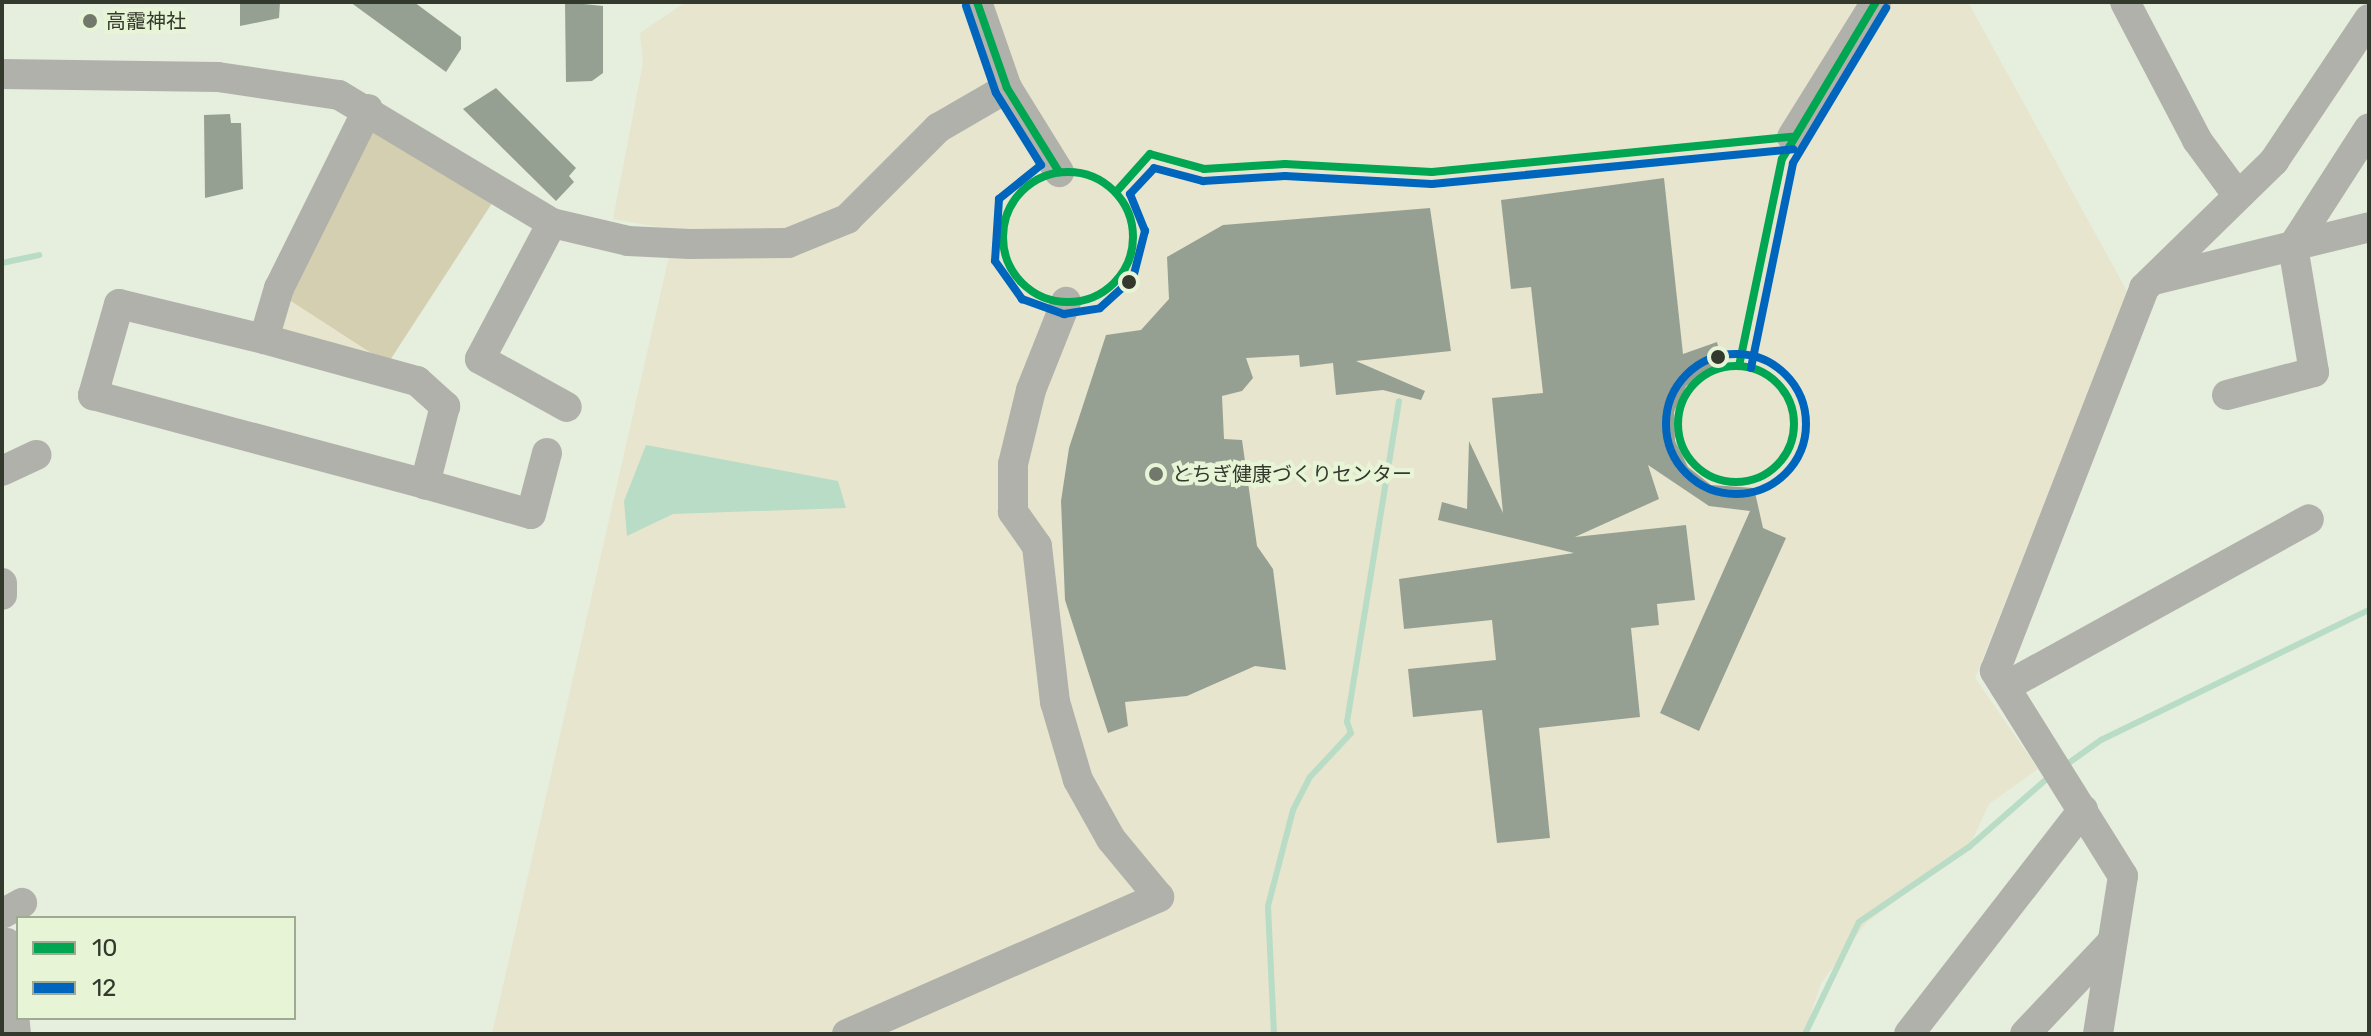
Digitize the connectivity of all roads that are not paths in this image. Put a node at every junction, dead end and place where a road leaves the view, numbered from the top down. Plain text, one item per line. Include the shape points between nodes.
1 (977, 2) edge
2 (1876, 2) edge
3 (2125, 2) edge
4 (2369, 19) edge
5 (2, 74) edge
6 (1007, 88) junction
7 (368, 109) junction
8 (2369, 128) edge
9 (1792, 137) dead end
10 (1059, 172) dead end
11 (2238, 196) junction
12 (552, 223) junction
13 (2369, 227) edge
14 (2293, 246) junction
15 (2152, 281) junction
16 (1066, 302) dead end
17 (264, 339) junction
18 (2227, 395) dead end
19 (567, 407) dead end
20 (547, 453) dead end
21 (37, 455) dead end
22 (2, 471) edge
23 (425, 484) junction
24 (2309, 519) dead end
25 (2, 583) edge
26 (2, 595) edge
27 (2005, 687) junction
28 (2083, 810) junction
29 (10, 920) edge
30 (2112, 942) junction
31 (11, 1029) edge
32 (847, 1034) edge
33 (1909, 1034) edge
34 (2025, 1034) edge
35 (2098, 1034) edge

1 - 6 street
2 - 9 street
3 - 11 street via 2197,140
4 - 11 street via 2274,161
5 - 7 street via 218,77 339,95
6 - 10 street
6 - 12 street via 938,128 847,219 788,243 628,241
7 - 12 street
7 - 17 street via 279,288
8 - 14 street
11 - 15 street
12 - 19 street via 480,359
13 - 14 street
14 - 15 street
14 - 18 street via 2314,372
15 - 27 street via 1995,671
16 - 32 street via 1027,405 1013,464 1013,512 1037,546 1055,702 1078,780 1111,839 1159,897
17 - 23 street via 417,381 445,406
17 - 23 street via 119,304 93,395
20 - 23 street via 531,514
21 - 22 street
24 - 27 street
25 - 26 street
27 - 28 street
28 - 30 street via 2123,876
28 - 33 street
29 - 31 street
30 - 34 street
30 - 35 street

